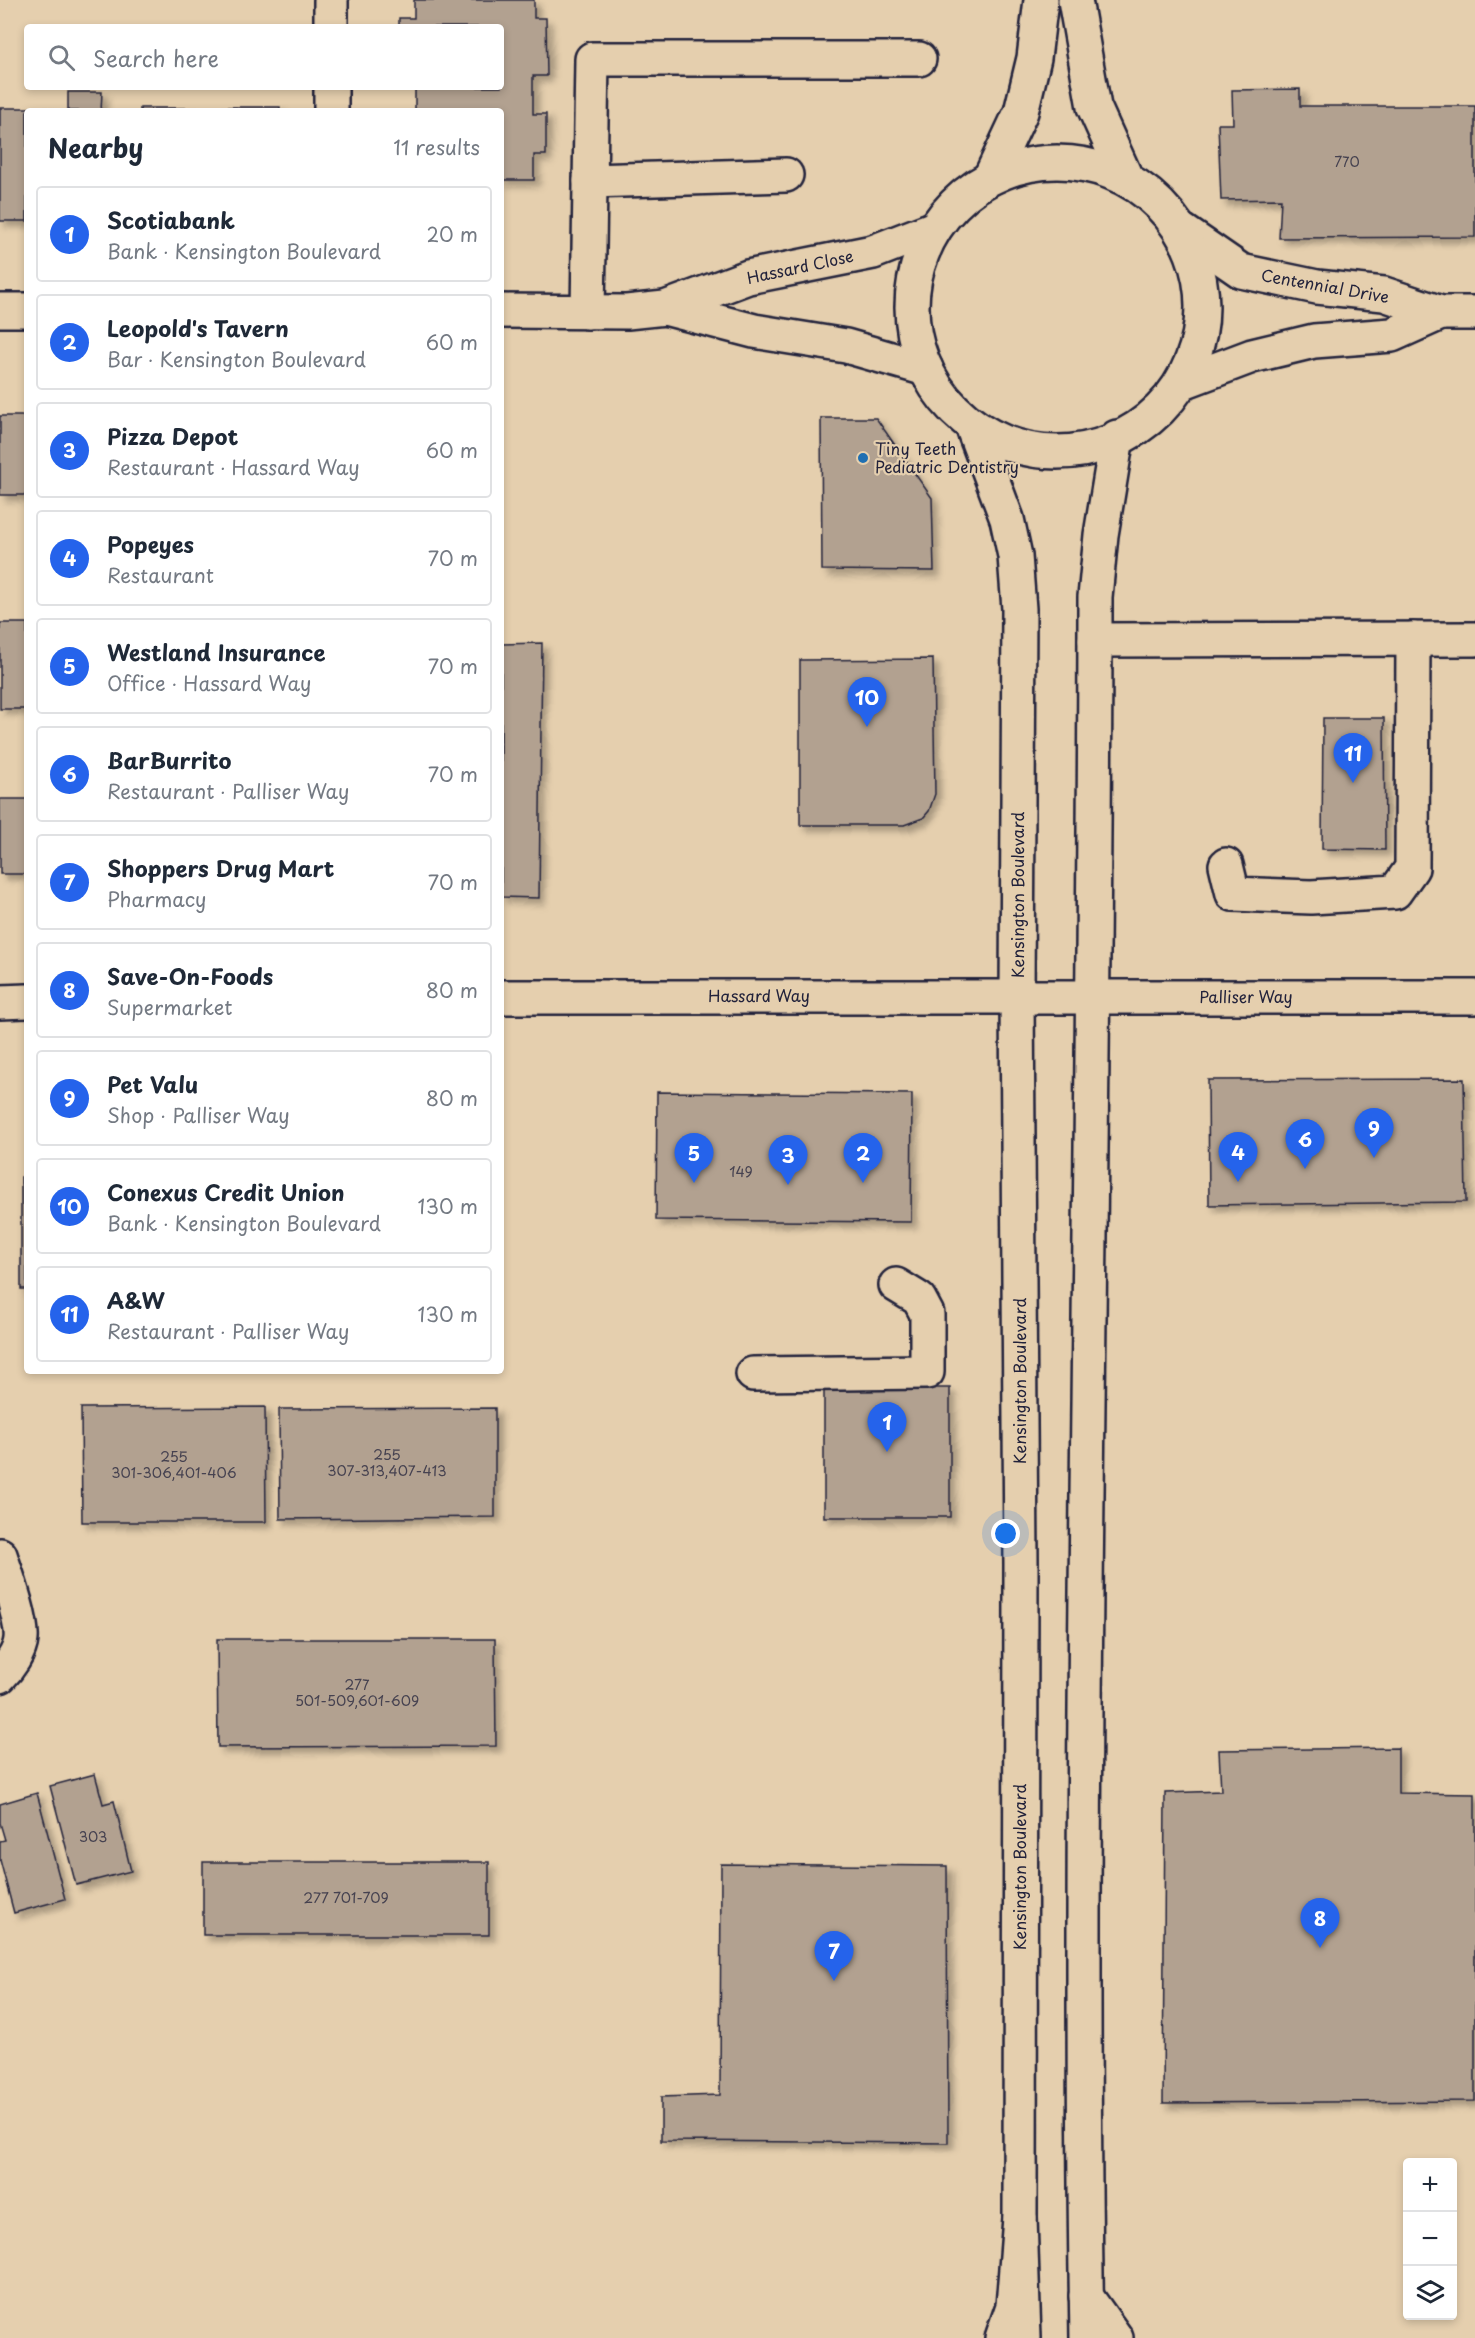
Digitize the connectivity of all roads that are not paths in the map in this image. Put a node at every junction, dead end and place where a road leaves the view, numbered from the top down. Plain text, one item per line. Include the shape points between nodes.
1 (331, 0) edge
2 (1041, 0) edge
3 (1075, 0) edge
4 (331, 24) edge
5 (919, 59) dead end
6 (331, 90) edge
7 (331, 108) edge
8 (786, 175) dead end
9 (990, 178) junction
10 (1126, 178) junction
11 (590, 181) junction
12 (935, 228) junction
13 (1183, 231) junction
14 (665, 308) junction
15 (0, 310) edge
16 (24, 310) edge
17 (504, 311) edge
18 (588, 312) junction
19 (1465, 317) edge
20 (926, 369) junction
21 (1183, 382) junction
22 (974, 431) junction
23 (1117, 437) junction
24 (1413, 639) junction
25 (1475, 639) edge
26 (1095, 640) junction
27 (1226, 865) dead end
28 (504, 997) edge
29 (1475, 997) edge
30 (1017, 998) junction
31 (1092, 998) junction
32 (0, 1002) edge
33 (24, 1002) edge
34 (896, 1285) dead end
35 (753, 1374) dead end
36 (0, 1555) edge
37 (0, 1676) edge
38 (1020, 2218) junction
39 (1086, 2296) junction
40 (1002, 2338) edge
41 (1024, 2338) edge
42 (1087, 2338) edge
43 (1116, 2338) edge

1 - 4 main road
2 - 9 main road via 1034,58 1021,112
3 - 10 main road via 1094,106
5 - 11 main road via 592,58
6 - 7 main road
8 - 11 main road
9 - 10 main road via 1034,163 1081,163
9 - 12 main road via 959,200
10 - 13 main road via 1158,201
11 - 18 main road
12 - 14 main road, Hassard Close via 873,252 748,277
12 - 20 main road via 920,261 912,297 915,334
13 - 19 main road, Centennial Drive via 1241,271 1317,287 1384,294
13 - 21 main road via 1202,280 1202,333
14 - 18 main road, Hassard Close
14 - 20 main road, Hassard Close via 754,331 846,346
15 - 16 main road
17 - 18 main road, Hassard Close
19 - 21 main road, Centennial Drive via 1392,335 1314,341 1252,356
20 - 22 main road via 949,404
21 - 23 main road via 1157,414
22 - 23 main road via 1027,449 1077,451
22 - 30 main road, Kensington Boulevard via 1005,511 1015,556 1019,609
23 - 26 main road via 1101,535
24 - 25 main road
24 - 26 main road
24 - 27 main road via 1412,868 1395,892 1311,897 1233,894
26 - 31 main road
28 - 30 main road, Hassard Way
29 - 31 main road, Palliser Way
30 - 31 main road, Palliser Way
30 - 38 main road, Kensington Boulevard
31 - 39 main road via 1084,1712
32 - 33 main road
34 - 35 main road via 919,1299 927,1314 927,1372
36 - 37 main road via 21,1639 10,1665
38 - 40 main road via 1013,2306
38 - 41 main road, Kensington Boulevard
39 - 42 main road
39 - 43 main road

